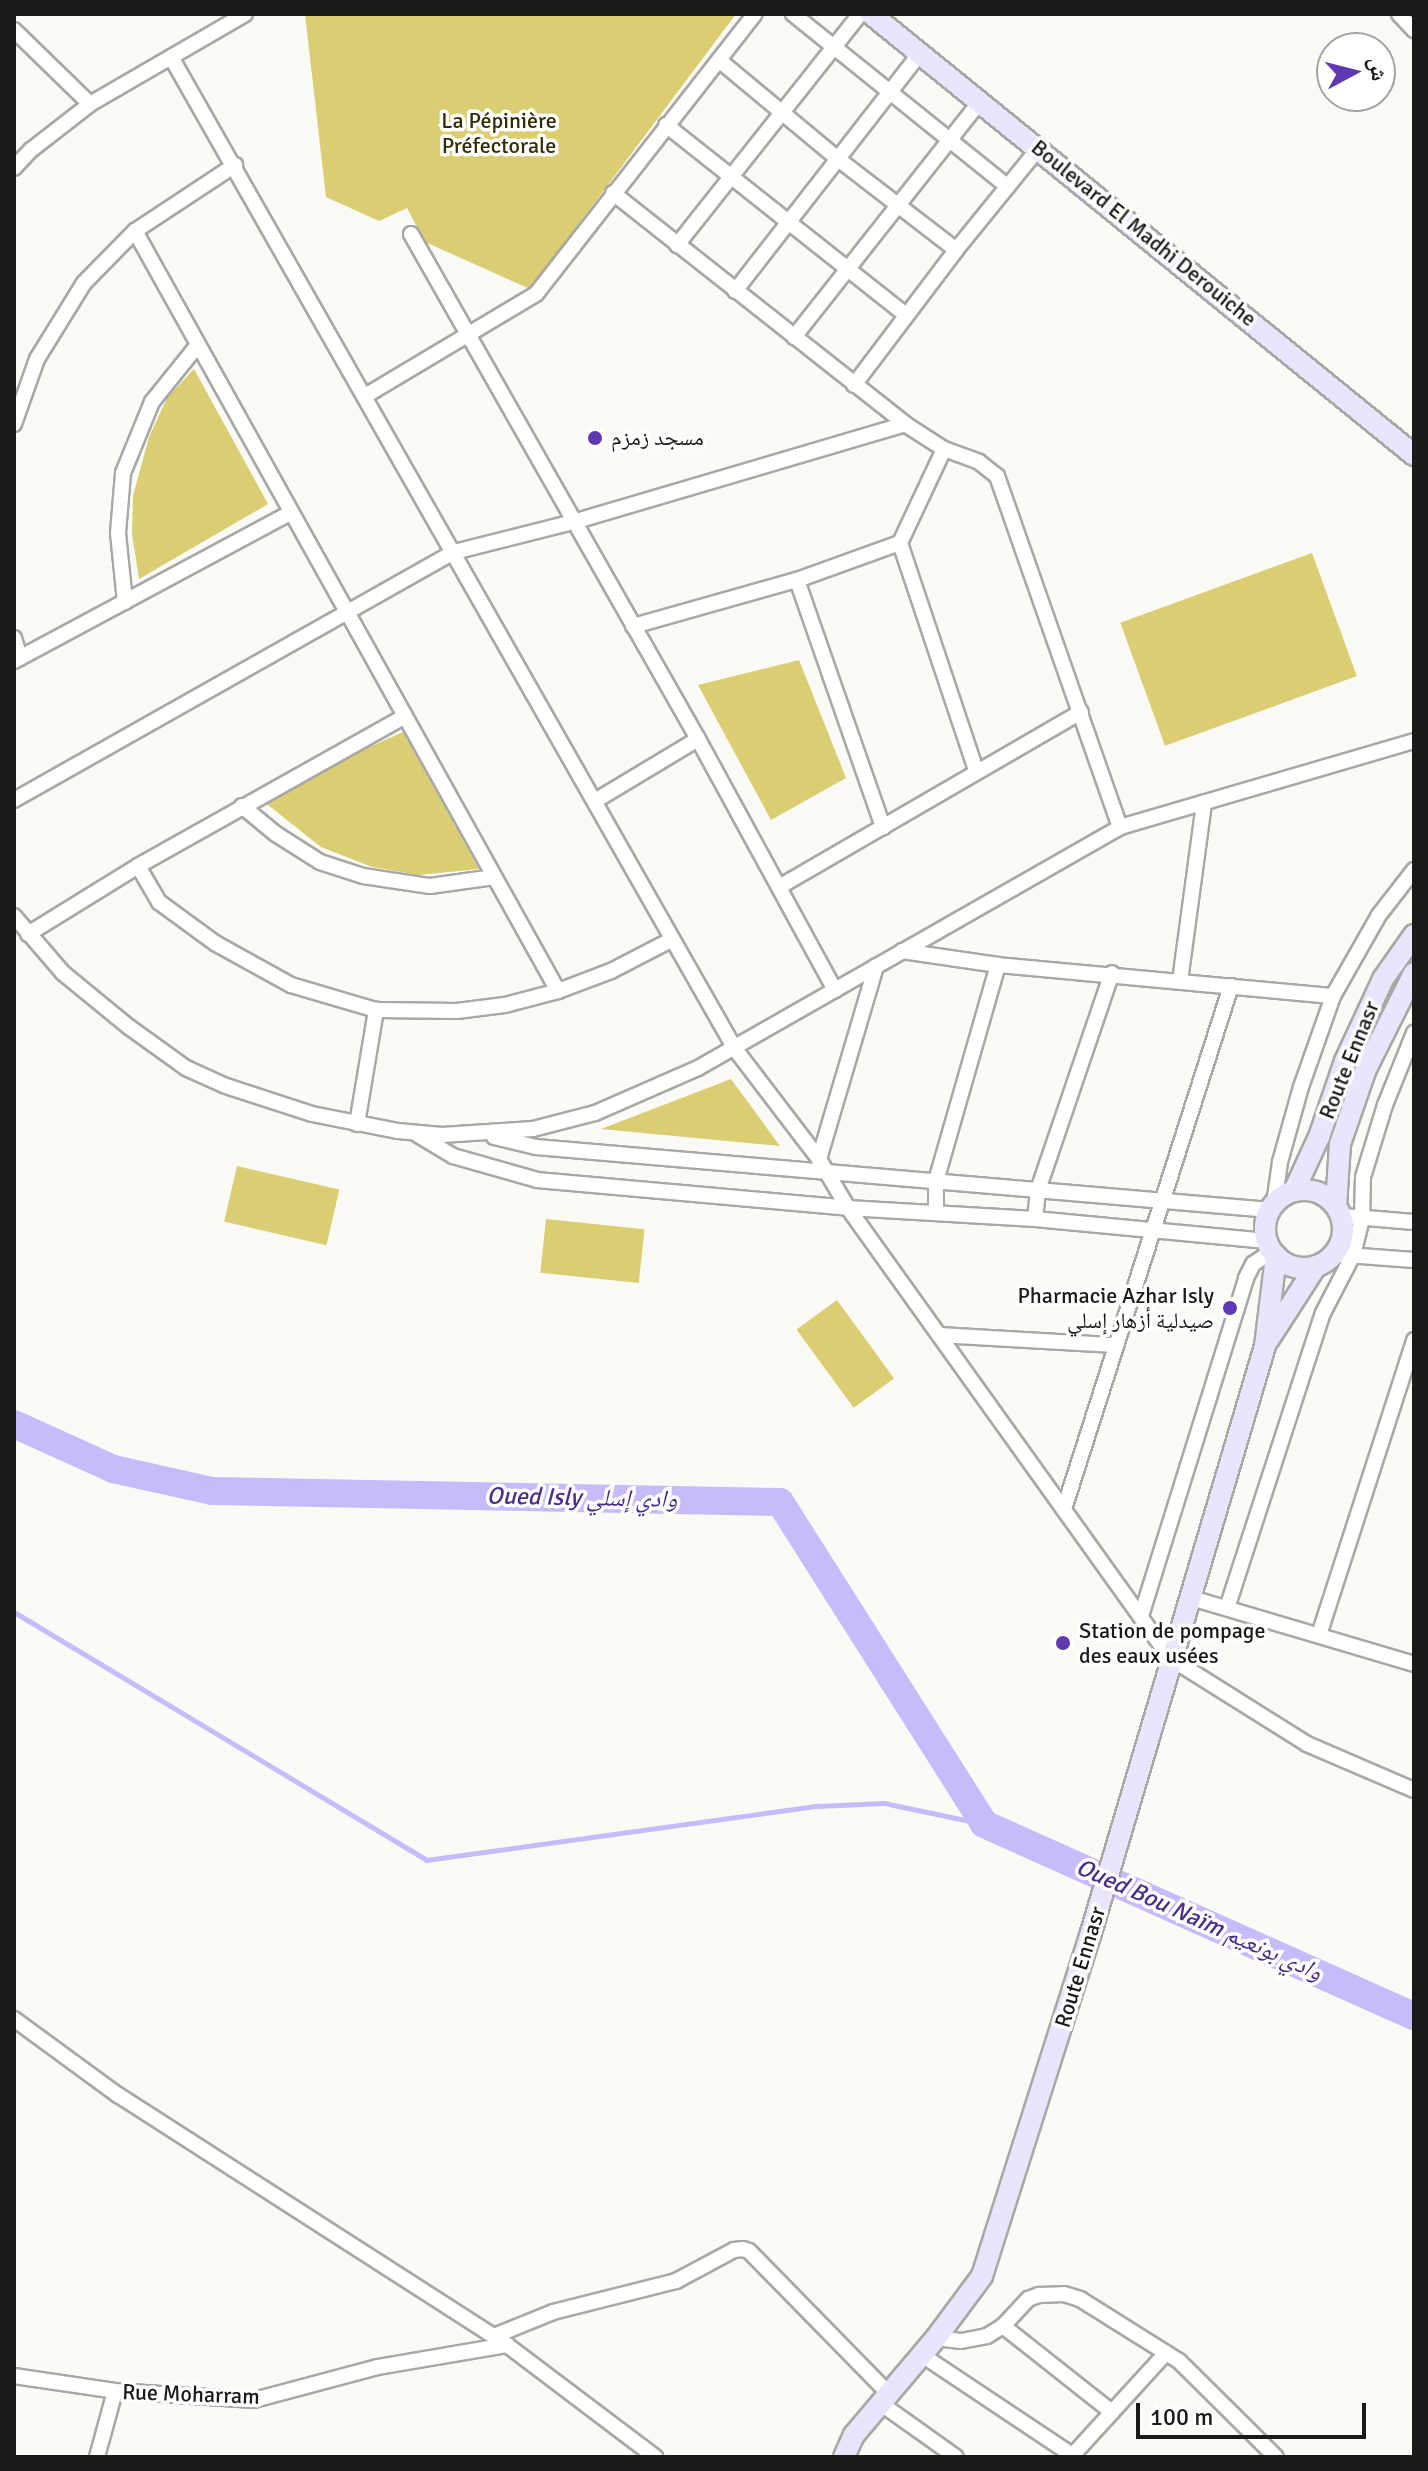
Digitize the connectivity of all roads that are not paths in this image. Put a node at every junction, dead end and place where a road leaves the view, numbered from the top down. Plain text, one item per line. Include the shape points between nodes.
1 (245, 14) edge
2 (755, 14) edge
3 (793, 14) edge
4 (860, 14) edge
5 (871, 14) edge
6 (1399, 14) edge
7 (1413, 26) edge
8 (14, 30) edge
9 (834, 48) junction
10 (921, 52) junction
11 (171, 57) junction
12 (719, 60) junction
13 (891, 93) junction
14 (981, 100) junction
15 (90, 104) junction
16 (781, 113) junction
17 (666, 125) junction
18 (951, 138) junction
19 (1039, 148) junction
20 (838, 159) junction
21 (235, 165) junction
22 (14, 168) edge
23 (733, 178) junction
24 (1007, 186) junction
25 (613, 193) junction
26 (895, 205) junction
27 (789, 224) junction
28 (135, 231) junction
29 (411, 234) dead end
30 (677, 245) junction
31 (956, 250) junction
32 (846, 268) junction
33 (735, 291) junction
34 (906, 315) junction
35 (469, 337) junction
36 (794, 337) junction
37 (197, 346) junction
38 (20, 380) edge
39 (854, 385) junction
40 (365, 396) junction
41 (14, 424) edge
42 (905, 424) junction
43 (944, 449) junction
44 (1414, 455) edge
45 (290, 513) junction
46 (573, 522) junction
47 (900, 543) junction
48 (454, 552) junction
49 (797, 580) junction
50 (125, 602) junction
51 (345, 612) junction
52 (633, 626) junction
53 (14, 638) edge
54 (17, 659) edge
55 (1081, 712) junction
56 (405, 716) junction
57 (698, 739) junction
58 (1414, 741) edge
59 (976, 770) junction
60 (14, 800) edge
61 (595, 801) junction
62 (1204, 803) junction
63 (242, 806) junction
64 (883, 827) junction
65 (1120, 827) junction
66 (138, 866) junction
67 (1414, 870) edge
68 (494, 877) junction
69 (779, 887) junction
70 (14, 916) edge
71 (28, 934) junction
72 (1414, 935) edge
73 (671, 940) junction
74 (902, 951) junction
75 (998, 965) junction
76 (876, 966) junction
77 (1112, 973) junction
78 (1414, 973) edge
79 (1180, 981) junction
80 (1231, 986) junction
81 (835, 990) junction
82 (558, 991) junction
83 (1333, 996) junction
84 (376, 1010) junction
85 (1414, 1033) edge
86 (735, 1049) junction
87 (357, 1124) junction
88 (415, 1133) junction
89 (479, 1134) junction
90 (819, 1159) junction
91 (827, 1173) junction
92 (936, 1181) junction
93 (1038, 1190) junction
94 (1294, 1191) junction
95 (1160, 1200) junction
96 (1272, 1207) junction
97 (848, 1208) junction
98 (936, 1210) junction
99 (1347, 1213) junction
100 (1035, 1219) junction
101 (1414, 1222) edge
102 (1152, 1229) junction
103 (1272, 1249) junction
104 (1343, 1254) junction
105 (1414, 1260) edge
106 (1316, 1266) junction
107 (939, 1335) junction
108 (1414, 1340) edge
109 (1115, 1345) junction
110 (1265, 1346) junction
111 (1064, 1509) junction
112 (1188, 1597) junction
113 (1227, 1608) junction
114 (1141, 1616) junction
115 (1319, 1635) junction
116 (1170, 1658) junction
117 (1414, 1664) edge
118 (1414, 1790) edge
119 (14, 2019) edge
120 (1003, 2326) junction
121 (936, 2338) junction
122 (500, 2340) junction
123 (1166, 2353) junction
124 (922, 2355) junction
125 (14, 2376) edge
126 (115, 2391) junction
127 (884, 2398) junction
128 (1112, 2412) junction
129 (1072, 2456) edge
130 (97, 2457) edge
131 (655, 2457) edge
132 (844, 2457) edge
133 (956, 2457) edge
134 (1276, 2457) edge

1 - 11 street
2 - 12 street
3 - 9 street
4 - 9 street
5 - 10 main road, Boulevard El Madhi Derouiche
6 - 7 street
8 - 15 street
9 - 13 street
9 - 16 street
10 - 13 street
10 - 14 main road, Boulevard El Madhi Derouiche
11 - 15 street
11 - 21 street
12 - 16 street
12 - 17 street
13 - 18 street
13 - 20 street
14 - 18 street
14 - 19 main road, Boulevard El Madhi Derouiche
15 - 22 street
16 - 20 street
16 - 23 street
17 - 23 street
17 - 25 street
18 - 24 street
18 - 26 street
19 - 24 street
19 - 44 main road, Boulevard El Madhi Derouiche
20 - 26 street
20 - 27 street
21 - 28 street
21 - 40 street
23 - 27 street
23 - 30 street
24 - 31 street
25 - 30 street
25 - 35 street via 536,294
26 - 31 street
26 - 32 street
27 - 32 street
27 - 33 street
28 - 37 street
28 - 38 street via 68,304
29 - 35 street
30 - 33 street
31 - 34 street
32 - 34 street
32 - 36 street
33 - 36 street
34 - 39 street
35 - 40 street
35 - 46 street
36 - 39 street
37 - 45 street
37 - 50 street via 152,402 123,473 118,533
38 - 41 street
39 - 42 street
40 - 48 street
42 - 43 street
42 - 46 street
43 - 47 street
43 - 55 street via 979,462 997,476
45 - 50 street
45 - 51 street
46 - 48 street
46 - 52 street
47 - 49 street
47 - 59 street
48 - 51 street
48 - 61 street
49 - 52 street
49 - 64 street
50 - 54 street
51 - 56 street
51 - 60 street
52 - 57 street
53 - 54 street
55 - 59 street
55 - 65 street
56 - 63 street
56 - 68 street
57 - 61 street
57 - 69 street
58 - 62 street
59 - 64 street
61 - 73 street
62 - 65 street
62 - 79 street
63 - 66 street
63 - 68 street via 320,862 363,876 430,886
64 - 69 street
65 - 74 street
66 - 71 street
66 - 84 street via 159,902 215,943 291,985
67 - 83 street via 1379,915
68 - 82 street
69 - 81 street
70 - 71 street
71 - 87 street via 63,973 186,1068 265,1100
72 - 94 main road, Route Ennasr via 1383,979
73 - 82 street
73 - 86 street
74 - 75 street
74 - 76 street
75 - 77 street
75 - 92 street
76 - 81 street
76 - 90 street
77 - 79 street
77 - 93 street
78 - 99 main road, Route Ennasr via 1372,1055 1340,1144
79 - 80 street
80 - 83 street
80 - 95 street
81 - 86 street
82 - 84 street via 478,1010
83 - 96 street via 1301,1087
84 - 87 street
85 - 99 street
86 - 89 street via 584,1116 533,1129
86 - 90 street
87 - 88 street
88 - 89 street
88 - 97 street via 453,1156 537,1180
89 - 91 street via 536,1147
90 - 91 street
91 - 92 street
91 - 97 street
92 - 93 street
92 - 98 street
93 - 95 street
93 - 100 street
94 - 96 main road
94 - 99 main road via 1321,1194
95 - 96 street
95 - 102 street
96 - 103 main road via 1265,1231
97 - 98 street
97 - 107 street
98 - 100 street
99 - 101 street
99 - 104 main road
100 - 102 street
102 - 103 street
102 - 109 street
103 - 106 main road via 1295,1266
103 - 110 main road, Route Ennasr
103 - 114 street via 1253,1264 1246,1278
104 - 105 street
104 - 106 main road
104 - 113 street
106 - 110 main road, Route Ennasr
107 - 109 street
107 - 111 street
108 - 115 street
109 - 111 street
110 - 112 main road, Route Ennasr
111 - 114 street
112 - 113 street
112 - 116 main road, Route Ennasr
113 - 115 street
114 - 116 street
115 - 117 street
116 - 118 street via 1307,1744
116 - 121 main road, Route Ennasr via 1090,1936 982,2276
119 - 122 street via 118,2095
120 - 121 street via 978,2339
120 - 123 street via 1028,2299 1064,2294
120 - 128 street
121 - 124 main road, Route Ennasr
122 - 126 street, Rue Moharram via 254,2400
122 - 127 street, Rue Moharram via 553,2312 676,2281 743,2249
122 - 131 street
123 - 128 street
123 - 134 street via 1202,2380
124 - 127 main road, Route Ennasr
124 - 129 street
125 - 126 street, Rue Moharram
126 - 130 street
127 - 132 main road, Route Ennasr via 854,2435
127 - 133 street
128 - 129 street

